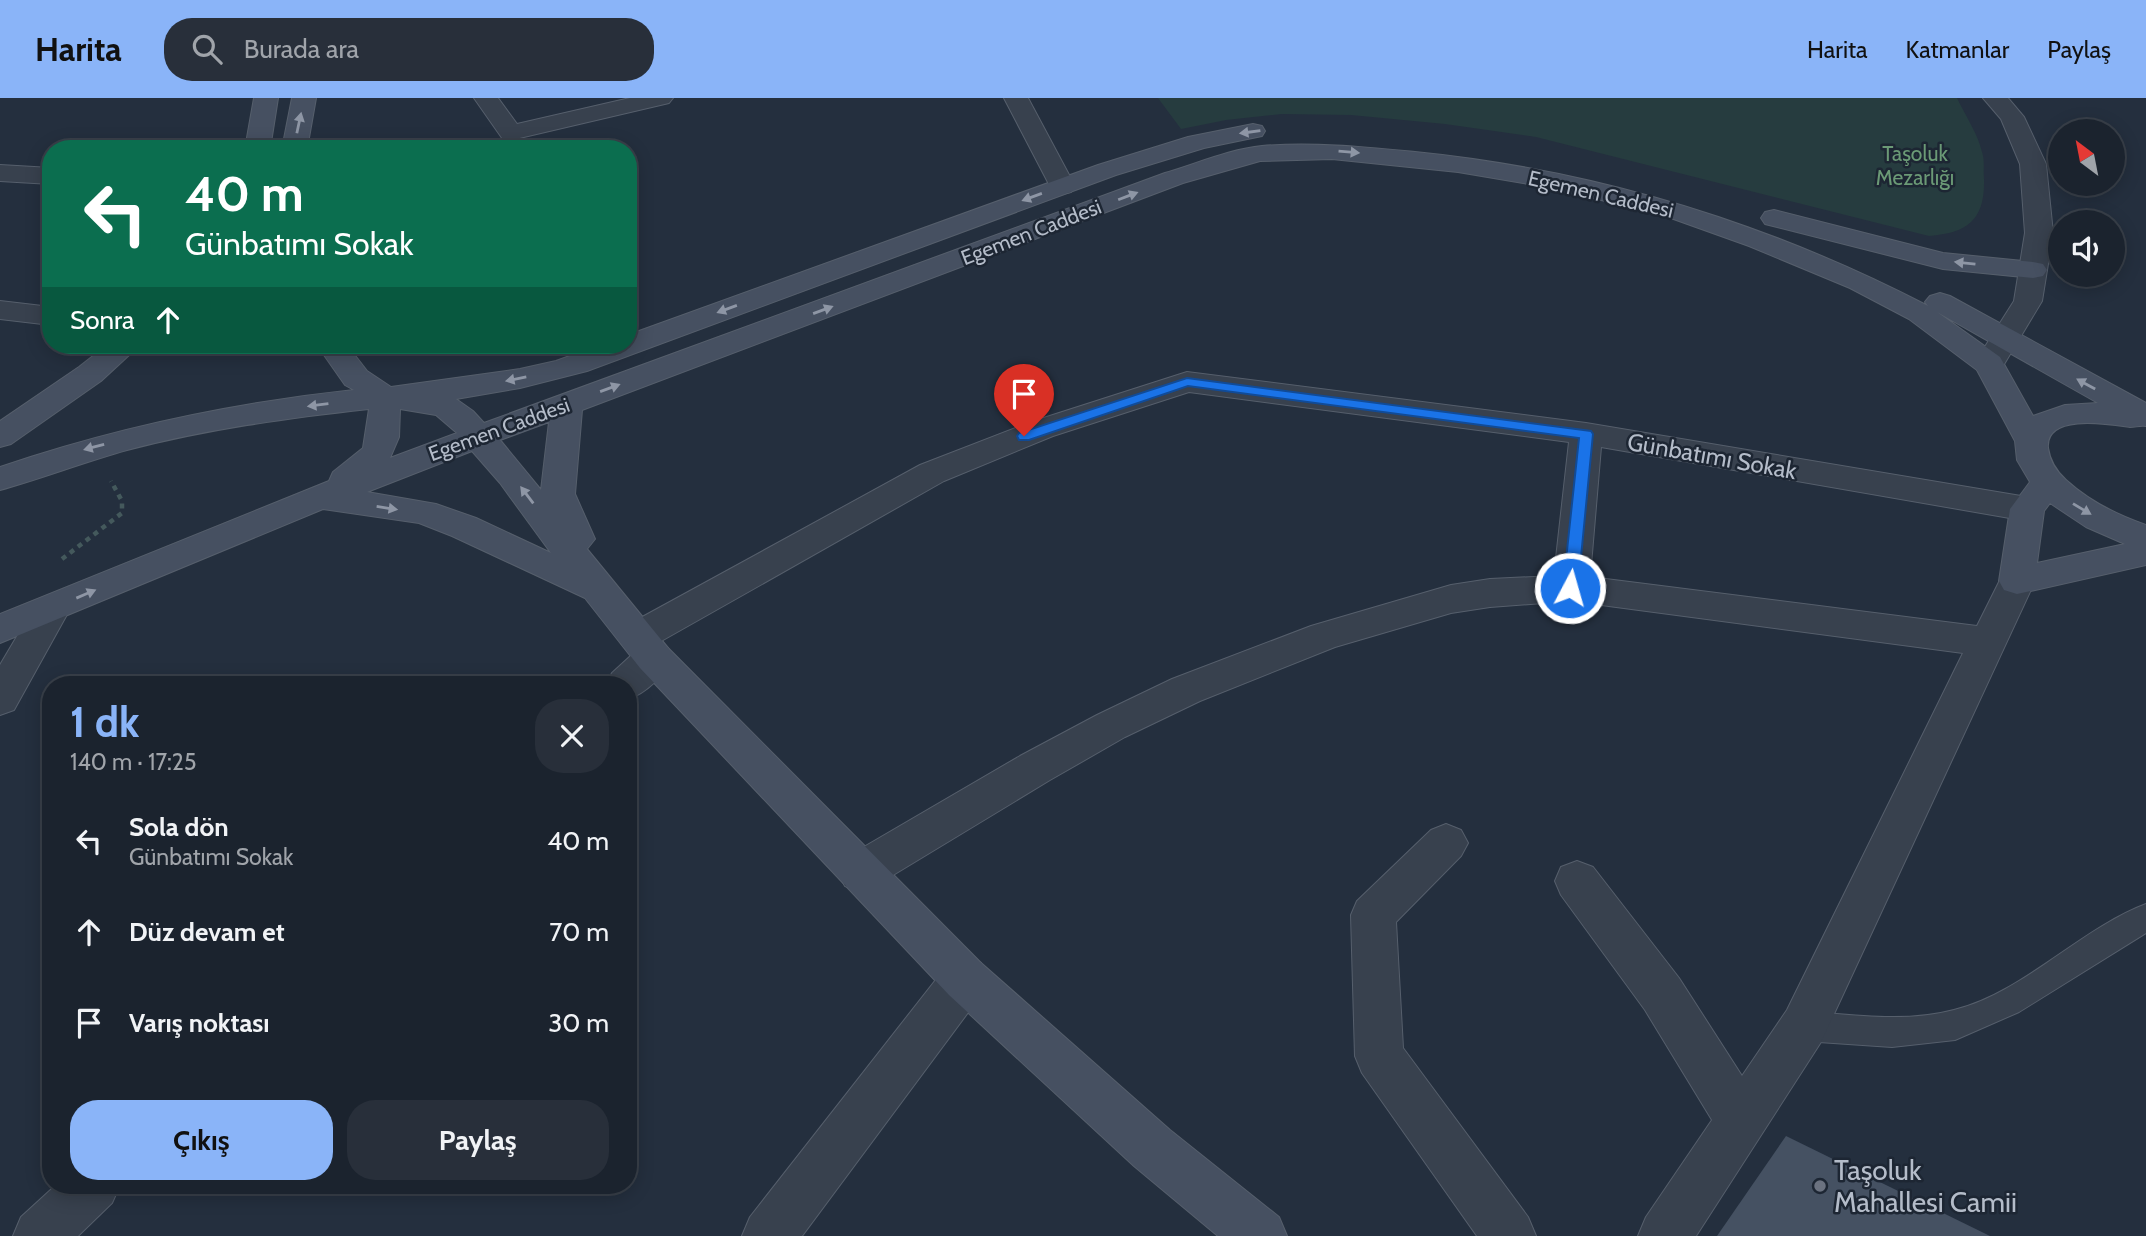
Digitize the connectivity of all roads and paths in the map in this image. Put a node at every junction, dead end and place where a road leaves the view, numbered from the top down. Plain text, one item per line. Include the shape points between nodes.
1 (266, 98) edge
2 (304, 98) edge
3 (486, 98) edge
4 (661, 98) edge
5 (1016, 98) edge
6 (1995, 98) edge
7 (1396, 132) dead end
8 (1444, 137) dead end
9 (259, 140) edge
10 (295, 140) edge
11 (0, 173) edge
12 (42, 175) edge
13 (1062, 186) junction
14 (1774, 218) junction
15 (2033, 270) junction
16 (0, 310) edge
17 (42, 315) edge
18 (2004, 339) junction
19 (637, 342) edge
20 (114, 354) edge
21 (339, 354) edge
22 (603, 354) edge
23 (1989, 364) junction
24 (385, 397) junction
25 (567, 404) junction
26 (2146, 418) edge
27 (3, 431) edge
28 (1586, 434) junction
29 (477, 437) junction
30 (2032, 443) junction
31 (105, 471) dead end
32 (0, 479) edge
33 (2048, 482) junction
34 (320, 497) junction
35 (2027, 509) junction
36 (2146, 538) edge
37 (2146, 552) edge
38 (55, 564) dead end
39 (2017, 581) junction
40 (1570, 588) junction
41 (598, 589) junction
42 (52, 609) junction
43 (0, 629) edge
44 (1987, 642) junction
45 (639, 660) edge
46 (0, 699) edge
47 (1446, 843) dead end
48 (860, 872) junction
49 (1577, 881) dead end
50 (2146, 917) edge
51 (965, 979) junction
52 (1804, 1026) junction
53 (1741, 1120) junction
54 (84, 1194) edge
55 (40, 1236) edge
56 (769, 1236) edge
57 (1260, 1236) edge
58 (1509, 1236) edge
59 (1665, 1236) edge

1 - 9 street
10 -> 2 street
3 - 4 street via 511,133
5 - 13 street
6 - 15 street via 2011,117 2033,164 2039,233
7 -> 13 street, Egemen Caddesi via 1311,128 1216,136
8 - 14 street, Egemen Caddesi via 1612,168
11 - 12 street
13 -> 19 street, Egemen Caddesi
15 -> 14 street via 1943,261
14 - 18 street, Egemen Caddesi via 1832,244
15 - 18 street via 2028,301
16 - 17 street
18 - 23 street
26 -> 18 street, Egemen Caddesi
20 - 27 street
21 - 24 street via 356,378
22 -> 24 street, Egemen Caddesi via 530,376
25 -> 23 street, Egemen Caddesi via 1174,178 1259,154 1332,150 1458,164 1662,206 1860,282 1919,313
23 - 30 street, Egemen Caddesi
24 - 29 street via 445,406
24 -> 32 street, Egemen Caddesi via 247,414 153,433 92,447
24 - 34 street via 383,442 371,463
25 - 29 street, Egemen Caddesi
25 - 41 street via 558,494
26 - 30 street via 2073,412 2052,418 2038,429
28 - 35 street, Günbatımı Sokak
28 - 40 street
28 - 45 street, Günbatımı Sokak via 1187,382 1042,429 932,473
29 - 34 street, Egemen Caddesi
41 -> 29 street via 512,475
30 - 33 street, Egemen Caddesi via 2034,460
31 - 38 path via 122,501 121,513
33 - 35 street
33 -> 36 street via 2105,522
34 -> 41 street via 424,512
42 -> 34 street, Egemen Caddesi
35 - 39 street
37 - 39 street
39 - 44 street
40 - 44 street
40 - 48 street via 1451,599 1262,659 1111,726
41 - 45 street
42 - 43 street, Egemen Caddesi
42 - 46 street
44 - 52 street
45 - 48 street
47 - 58 street via 1373,915 1379,1056
48 - 51 street
49 - 53 street via 1662,994
50 - 52 lane via 2008,1002 1955,1025 1892,1032
51 - 56 street
51 - 57 street via 1152,1148
52 - 53 street
53 - 59 street
54 - 55 street

